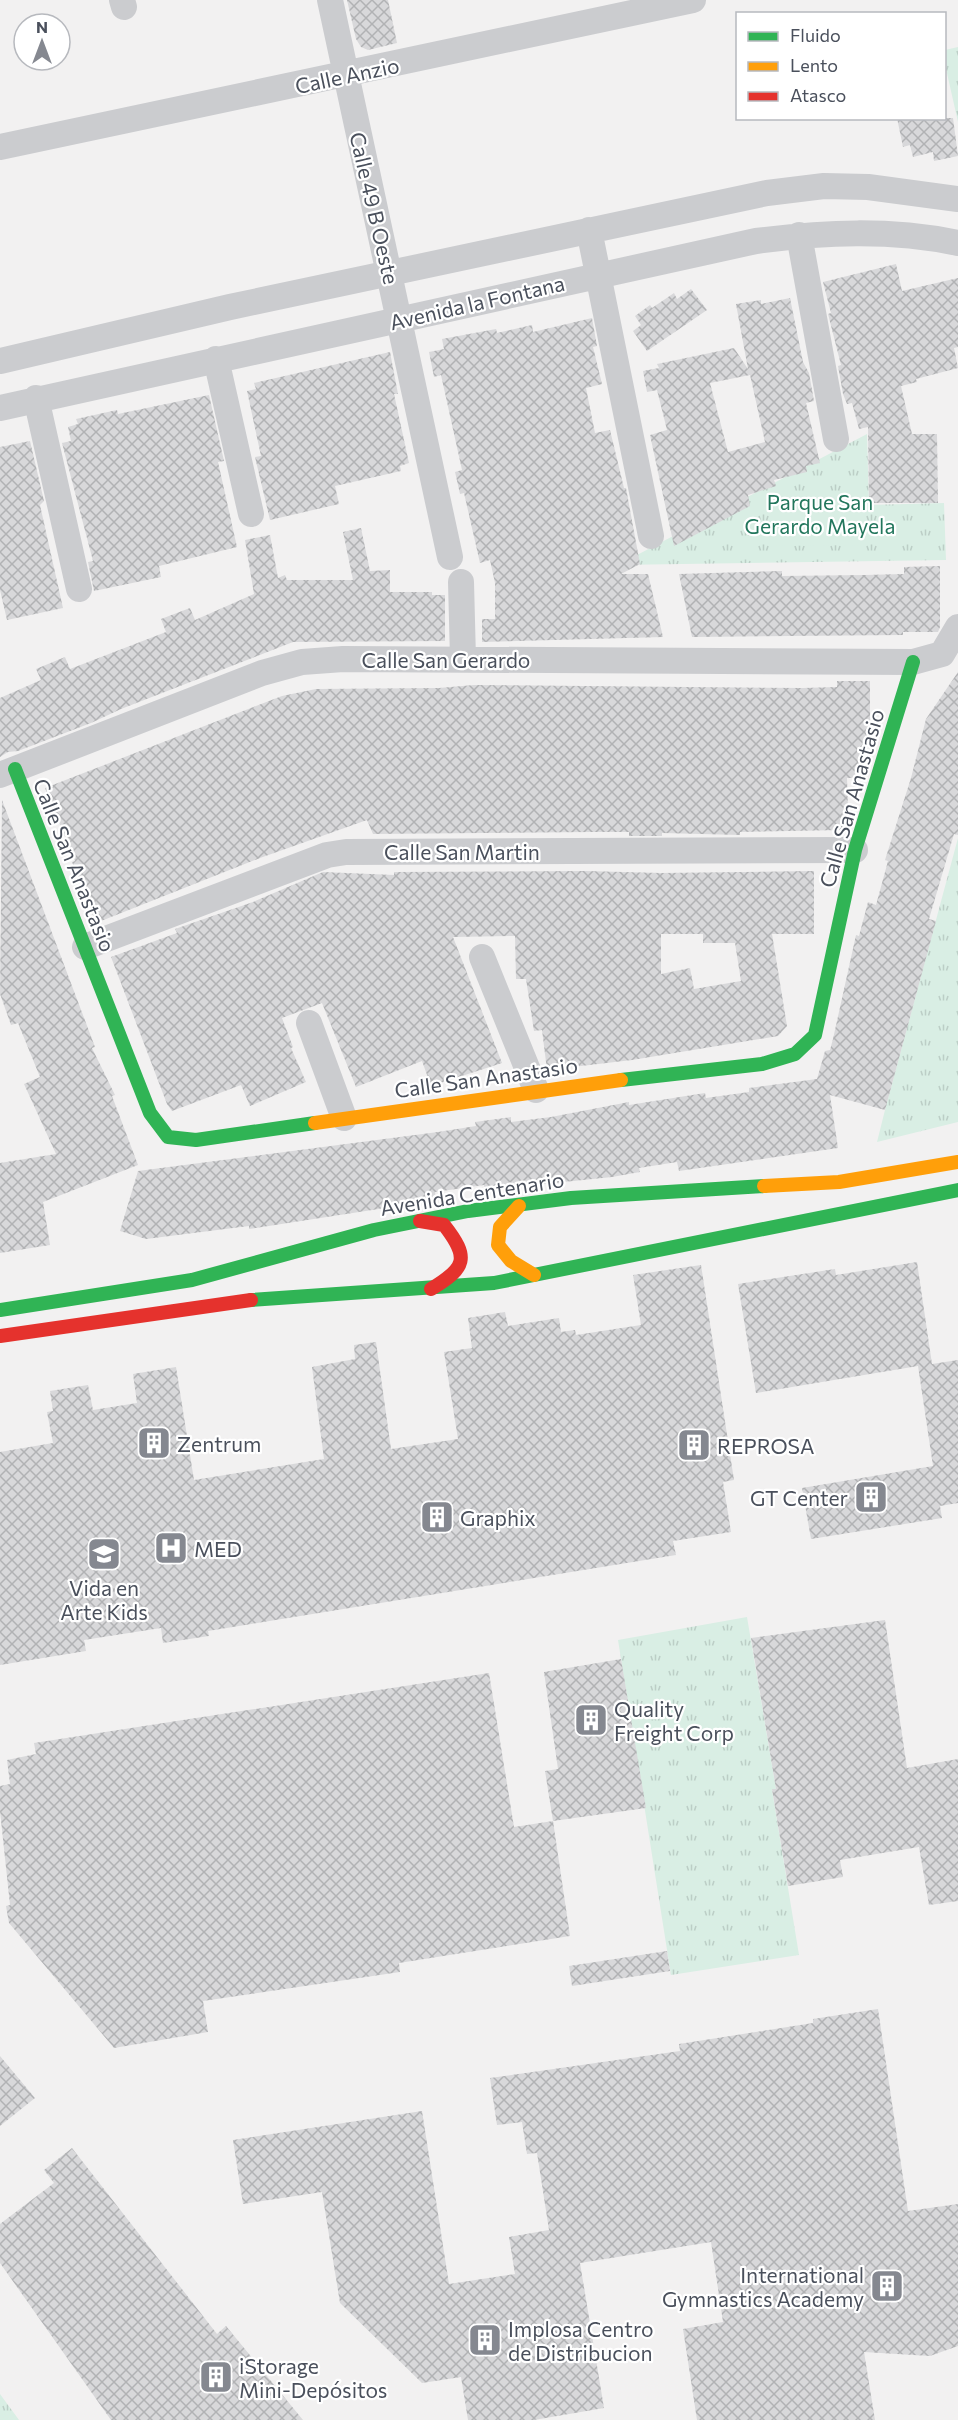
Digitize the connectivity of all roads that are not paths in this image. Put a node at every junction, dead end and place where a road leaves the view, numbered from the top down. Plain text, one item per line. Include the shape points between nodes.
1 (330, 0) edge
2 (693, 0) edge
3 (345, 75) junction
4 (0, 147) edge
5 (958, 199) edge
6 (589, 230) junction
7 (799, 235) junction
8 (958, 243) edge
9 (389, 272) junction
10 (599, 274) junction
11 (399, 320) junction
12 (216, 359) junction
13 (0, 361) edge
14 (36, 398) junction
15 (0, 408) edge
16 (836, 439) dead end
17 (251, 514) dead end
18 (651, 536) dead end
19 (450, 557) dead end
20 (461, 582) dead end
21 (79, 589) dead end
22 (958, 627) edge
23 (463, 659) junction
24 (913, 662) junction
25 (7, 772) edge
26 (855, 850) junction
27 (85, 947) junction
28 (482, 957) dead end
29 (309, 1023) dead end
30 (536, 1090) junction
31 (344, 1118) junction
32 (958, 1162) edge
33 (958, 1190) edge
34 (519, 1206) junction
35 (420, 1221) junction
36 (534, 1275) junction
37 (431, 1289) junction
38 (0, 1310) edge
39 (0, 1336) edge

1 - 3 street, Calle 49 B Oeste
2 - 3 street, Calle Anzio
3 - 4 street, Calle Anzio
3 - 9 street, Calle 49 B Oeste
5 - 6 street via 868,187 824,186 766,193
6 - 9 street
6 - 10 street
7 - 8 street, Avenida la Fontana via 893,232
7 - 10 street, Avenida la Fontana
7 - 16 street
9 - 11 street, Calle 49 B Oeste
9 - 13 street
10 - 11 street, Avenida la Fontana
10 - 18 street
11 - 12 street, Avenida la Fontana
11 - 19 street, Calle 49 B Oeste
12 - 14 street, Avenida la Fontana
12 - 17 street
14 - 15 street, Avenida la Fontana
14 - 21 street
20 - 23 street
22 - 24 street, Calle San Gerardo via 942,654
23 - 24 street, Calle San Gerardo
23 - 25 street, Calle San Gerardo via 343,658 302,662 262,673
24 - 26 main road, Calle San Anastasio
25 - 27 main road, Calle San Anastasio
26 - 27 street, Calle San Martin via 346,852 327,855
26 - 30 main road, Calle San Anastasio via 815,1035 795,1054 762,1064
27 - 31 main road, Calle San Anastasio via 150,1113 168,1137 196,1140
28 - 30 street
29 - 31 street
30 - 31 main road, Calle San Anastasio
32 - 34 main road, Avenida Centenario via 840,1182 729,1191 635,1193
33 - 36 main road
34 - 35 main road, Avenida Centenario
34 - 36 main road via 501,1222 500,1250 510,1263
35 - 37 main road via 444,1226 460,1245 460,1265 453,1276
35 - 38 main road, Avenida Centenario via 192,1280
36 - 37 main road
37 - 39 main road via 235,1301

